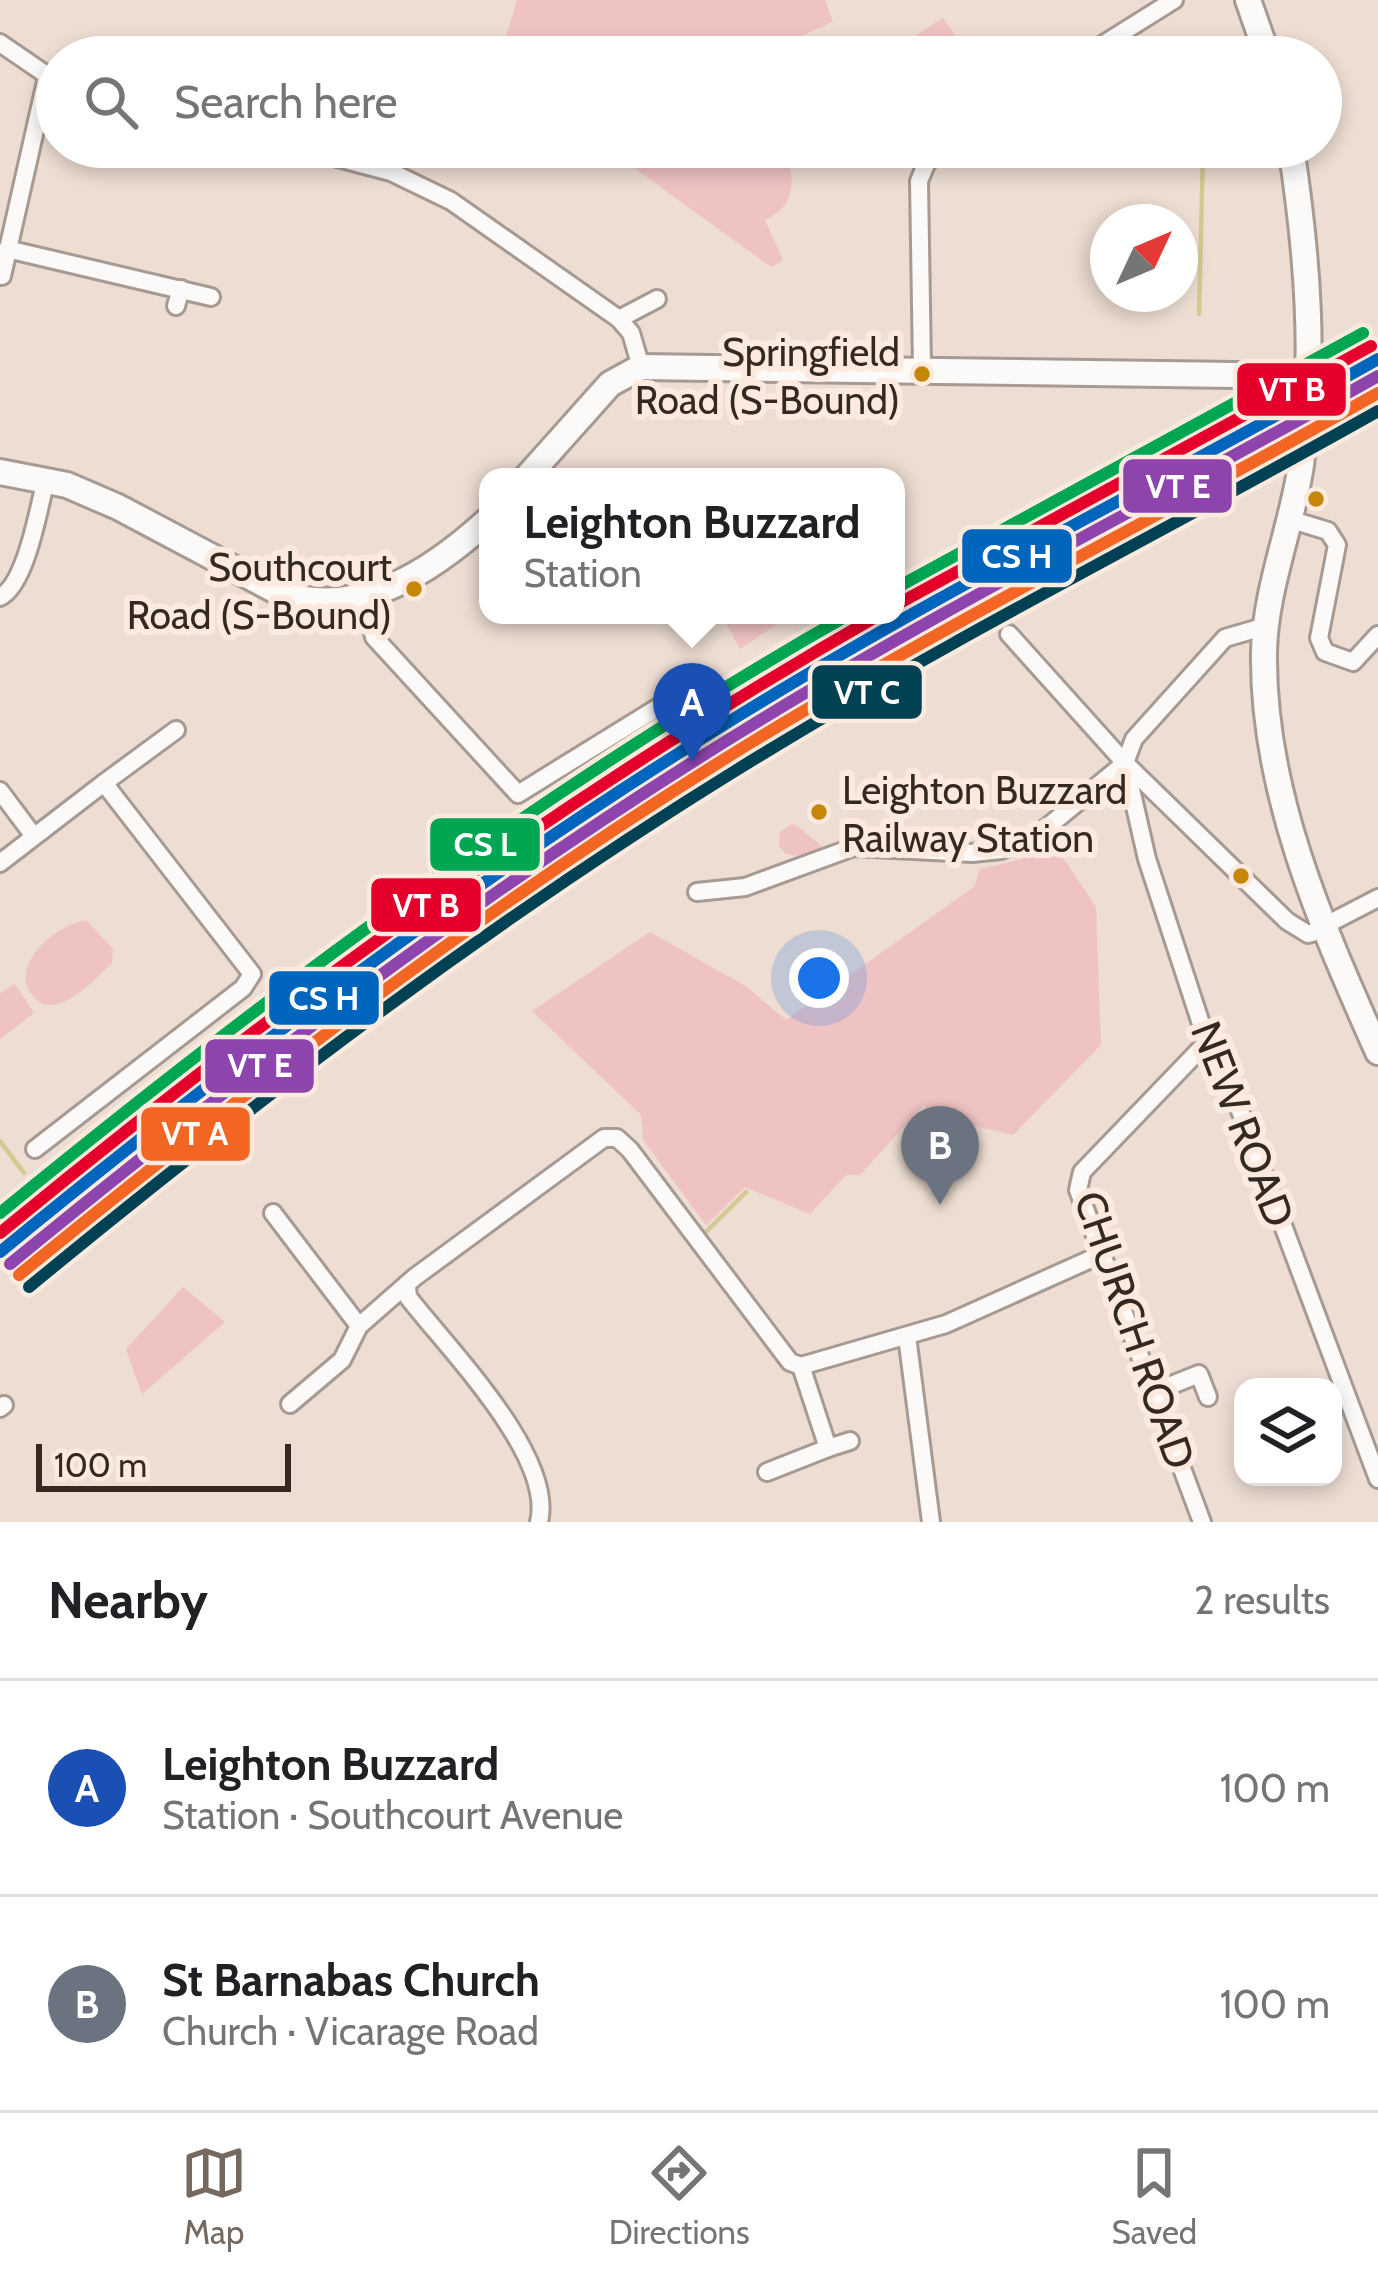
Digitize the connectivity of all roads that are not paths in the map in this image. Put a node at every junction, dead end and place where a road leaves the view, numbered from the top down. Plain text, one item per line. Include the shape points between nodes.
1 (1174, 0) edge
2 (1248, 0) edge
3 (1117, 36) edge
4 (1261, 36) edge
5 (0, 43) edge
6 (36, 69) edge
7 (36, 140) edge
8 (376, 168) edge
9 (924, 168) edge
10 (1294, 168) edge
11 (7, 248) junction
12 (2, 276) edge
13 (212, 297) dead end
14 (657, 299) dead end
15 (619, 319) junction
16 (641, 367) junction
17 (922, 367) junction
18 (1308, 371) junction
19 (535, 468) edge
20 (0, 472) edge
21 (46, 479) junction
22 (1292, 520) junction
23 (479, 527) edge
24 (0, 597) edge
25 (365, 598) junction
26 (1266, 626) junction
27 (1009, 634) dead end
28 (1378, 635) edge
29 (686, 690) dead end
30 (176, 730) dead end
31 (1125, 763) junction
32 (104, 783) junction
33 (0, 791) edge
34 (33, 835) junction
35 (0, 863) edge
36 (697, 892) dead end
37 (1378, 898) edge
38 (1324, 928) junction
39 (1208, 1042) junction
40 (1378, 1052) edge
41 (35, 1149) dead end
42 (273, 1213) dead end
43 (1102, 1254) junction
44 (407, 1287) junction
45 (359, 1326) junction
46 (907, 1336) junction
47 (801, 1366) junction
48 (1332, 1378) edge
49 (1154, 1392) junction
50 (1208, 1397) dead end
51 (290, 1404) dead end
52 (1342, 1406) edge
53 (850, 1441) dead end
54 (828, 1448) junction
55 (767, 1472) dead end
56 (1378, 1479) edge
57 (538, 1522) edge
58 (931, 1522) edge
59 (1202, 1522) edge

1 - 3 street
2 - 4 street
5 - 6 street
7 - 11 street
8 - 15 street via 451,201
9 - 17 street
10 - 18 street
11 - 12 street
11 - 13 street via 179,298
14 - 15 street
15 - 16 street
16 - 17 street
16 - 19 street via 610,384
17 - 18 street
18 - 22 street
20 - 21 street
21 - 24 street via 27,551 12,589
21 - 25 street via 118,507 282,594 336,604
22 - 26 street
22 - 28 street via 1328,531 1337,545 1318,638 1325,652 1354,662
23 - 25 street via 441,559
25 - 29 street via 374,637 518,794
26 - 31 street via 1225,638 1133,739
26 - 38 street via 1273,758
27 - 31 street
30 - 32 street
31 - 36 street via 1034,838 1000,850 854,847 745,887
31 - 38 street via 1299,932
31 - 39 street, NEW ROAD via 1147,859
32 - 34 street
32 - 41 street via 252,974
33 - 34 street
34 - 35 street
37 - 38 street
38 - 40 street
39 - 43 street, CHURCH ROAD via 1082,1172 1078,1190
39 - 48 street, NEW ROAD
42 - 45 street
43 - 46 street
43 - 49 street, CHURCH ROAD
44 - 45 street
44 - 47 street via 604,1138 617,1138 790,1362
44 - 57 street via 518,1441 539,1481
45 - 51 street via 342,1360
46 - 47 street
46 - 58 street
47 - 54 street
49 - 50 street via 1199,1373
49 - 59 street, CHURCH ROAD
52 - 56 street, NEW ROAD
53 - 54 street
54 - 55 street

